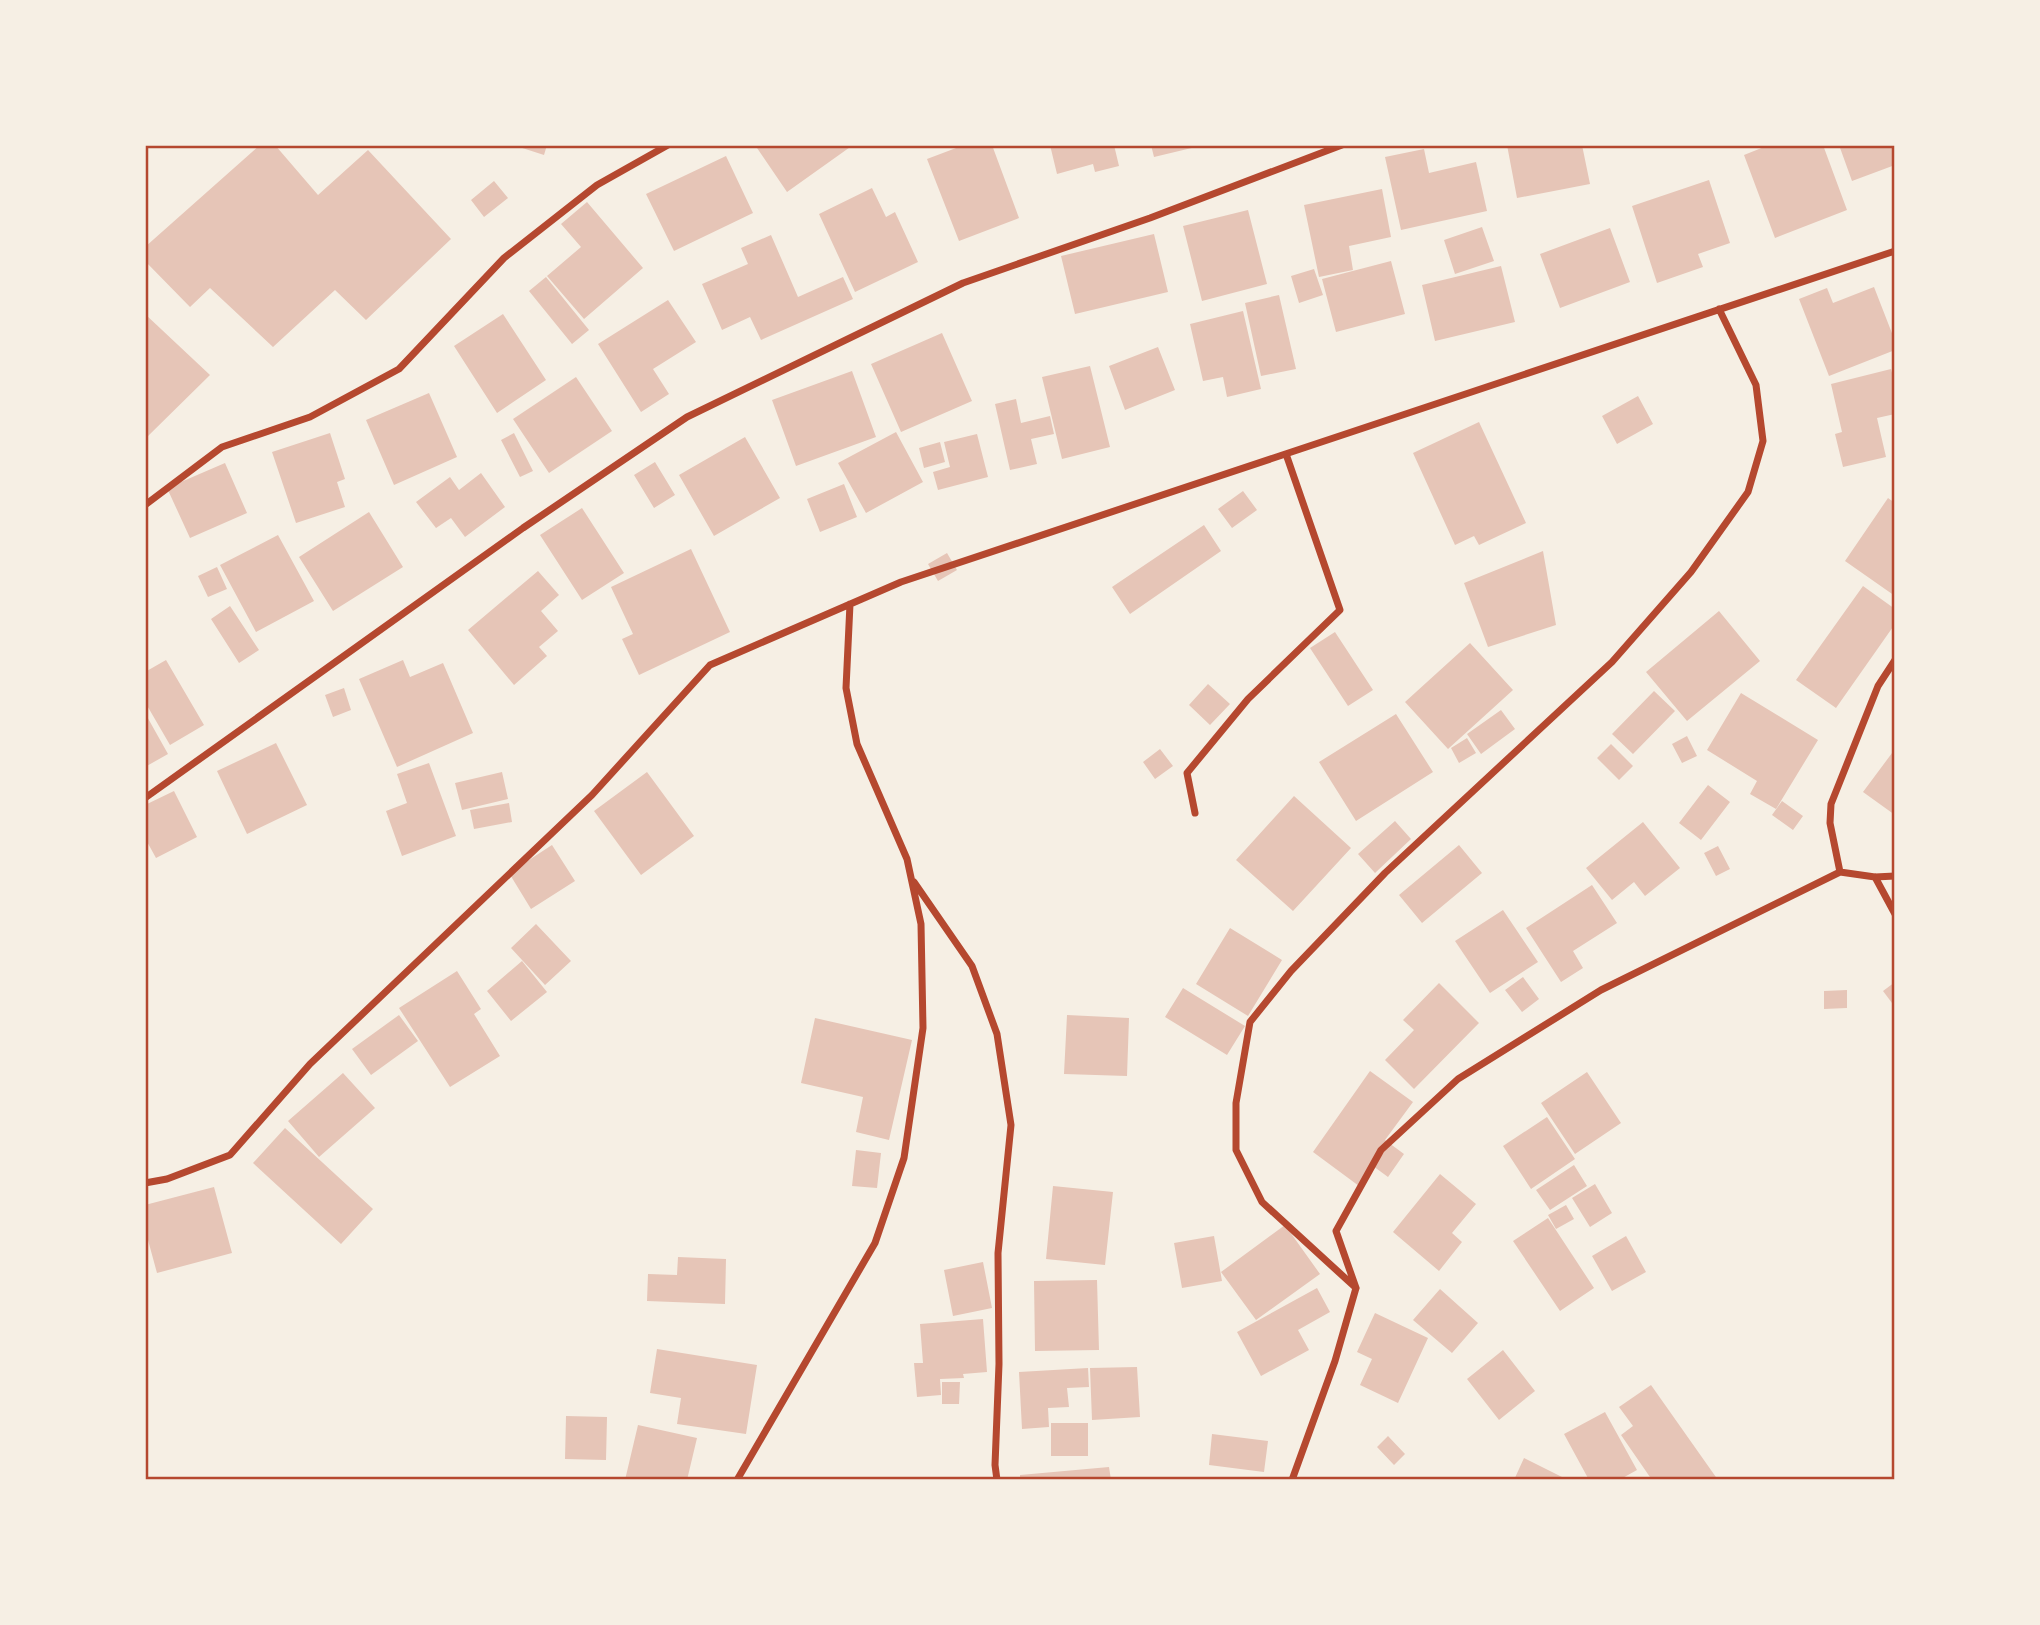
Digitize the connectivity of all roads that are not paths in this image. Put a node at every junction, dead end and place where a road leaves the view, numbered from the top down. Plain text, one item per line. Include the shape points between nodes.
1 (668, 145) edge
2 (1342, 145) edge
3 (1895, 251) edge
4 (1719, 309) junction
5 (1286, 454) junction
6 (145, 505) edge
7 (850, 604) junction
8 (1895, 660) edge
9 (145, 798) edge
10 (1195, 813) dead end
11 (1840, 872) junction
12 (1895, 876) edge
13 (1875, 877) junction
14 (912, 879) junction
15 (1895, 914) edge
16 (145, 1184) edge
17 (1356, 1288) junction
18 (737, 1480) edge
19 (997, 1480) edge
20 (1292, 1480) edge

1 - 6 street via 597,186 504,258 399,369 310,417 222,447
2 - 9 street via 963,283 687,417 523,528
3 - 4 street
4 - 5 street
4 - 17 street via 1756,385 1763,441 1748,492 1691,572 1612,662 1385,873 1291,971 1250,1022 1236,1103 1236,1150 1262,1202
5 - 7 street via 901,582
5 - 10 street via 1340,610 1248,699 1187,773
7 - 14 street via 846,688 858,744
7 - 16 street via 710,665 592,795 310,1065 230,1155
8 - 11 street via 1878,686 1831,804
11 - 13 street
11 - 17 street via 1601,990 1458,1079 1381,1150 1336,1231
12 - 13 street
13 - 15 street
14 - 18 street via 921,924 923,1028 904,1158 875,1243
14 - 19 street via 972,966 997,1034 1011,1125 998,1253
17 - 20 street

